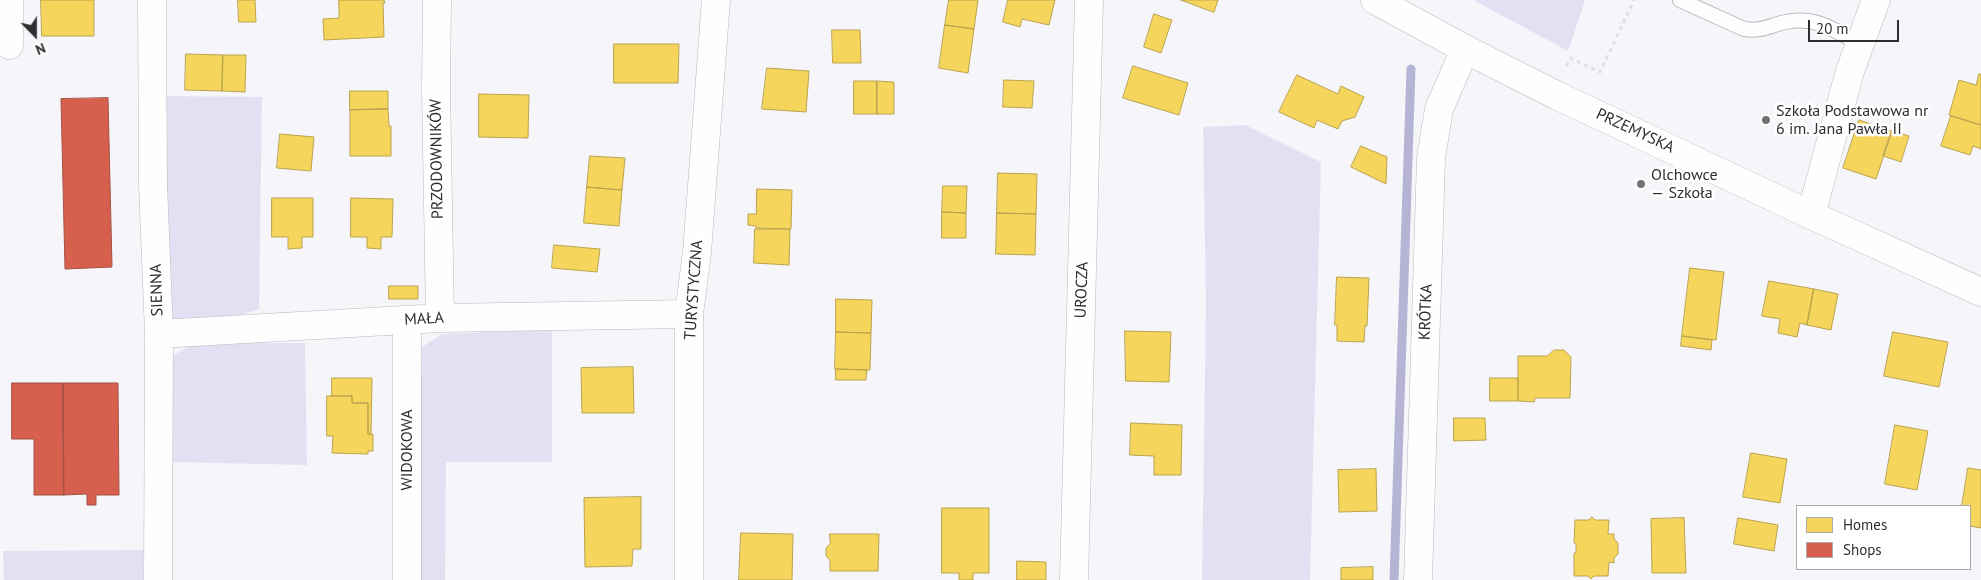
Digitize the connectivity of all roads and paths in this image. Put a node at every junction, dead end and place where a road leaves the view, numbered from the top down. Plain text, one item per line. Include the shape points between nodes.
1 (9, 0) edge
2 (152, 0) edge
3 (436, 0) edge
4 (716, 0) edge
5 (1089, 0) edge
6 (1374, 0) edge
7 (1634, 0) edge
8 (1680, 0) edge
9 (1876, 0) edge
10 (1860, 44) junction
11 (9, 45) dead end
12 (1465, 49) junction
13 (1573, 68) dead end
14 (1811, 215) junction
15 (1981, 292) edge
16 (689, 314) junction
17 (440, 318) junction
18 (407, 320) junction
19 (159, 334) junction
20 (158, 580) edge
21 (407, 580) edge
22 (690, 580) edge
23 (1074, 580) edge
24 (1418, 580) edge

1 - 11 street
2 - 19 street, SIENNA via 153,184
3 - 17 street, PRZODOWNIKÓW
4 - 16 street, TURYSTYCZNA via 697,252
5 - 23 street, UROCZA
6 - 12 street, PRZEMYSKA
7 - 13 path via 1600,72 1571,58 1567,65
8 - 10 lane via 1744,30 1756,31 1804,20 1822,23
9 - 10 street
10 - 14 street
12 - 14 street, PRZEMYSKA
12 - 24 street, KRÓTKA via 1439,109 1431,158
14 - 15 street, PRZEMYSKA
16 - 17 street, MAŁA
16 - 22 street, TURYSTYCZNA
17 - 18 street, MAŁA
18 - 19 street, MAŁA
18 - 21 street, WIDOKOWA
19 - 20 street, SIENNA

